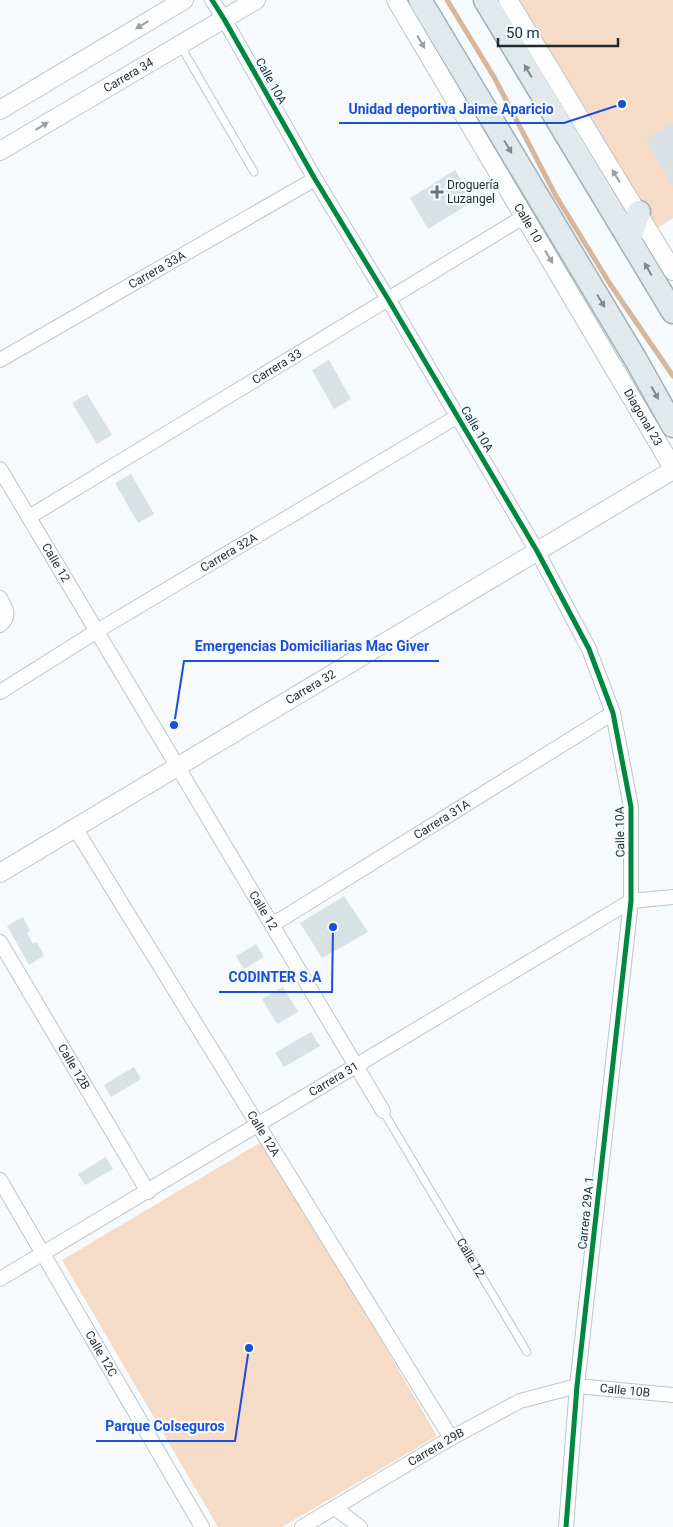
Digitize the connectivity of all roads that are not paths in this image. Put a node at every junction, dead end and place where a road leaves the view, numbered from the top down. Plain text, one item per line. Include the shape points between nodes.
1 (184, 0) edge
2 (212, 0) edge
3 (256, 0) edge
4 (396, 0) edge
5 (420, 0) edge
6 (485, 0) edge
7 (508, 0) edge
8 (224, 19) junction
9 (180, 45) junction
10 (0, 110) edge
11 (0, 151) edge
12 (254, 172) dead end
13 (315, 179) junction
14 (610, 205) junction
15 (637, 210) junction
16 (525, 216) junction
17 (630, 238) junction
18 (673, 271) edge
19 (388, 299) junction
20 (673, 312) edge
21 (0, 360) edge
22 (614, 367) joint
23 (458, 416) junction
24 (673, 426) edge
25 (0, 469) edge
26 (673, 469) edge
27 (29, 517) junction
28 (537, 551) junction
29 (0, 598) edge
30 (0, 625) edge
31 (97, 631) junction
32 (0, 692) edge
33 (613, 714) junction
34 (178, 767) junction
35 (75, 828) junction
36 (0, 872) edge
37 (673, 898) edge
38 (631, 901) junction
39 (272, 925) junction
40 (0, 942) edge
41 (356, 1066) junction
42 (383, 1111) joint
43 (258, 1124) junction
44 (0, 1180) edge
45 (148, 1192) junction
46 (43, 1254) junction
47 (0, 1279) edge
48 (527, 1352) dead end
49 (577, 1386) junction
50 (673, 1395) edge
51 (451, 1438) junction
52 (334, 1508) junction
53 (202, 1527) edge
54 (302, 1527) edge
55 (360, 1527) edge
56 (566, 1527) edge

1 -> 10 street
2 - 8 street, Calle 10A
3 - 8 street, Carrera 34
4 -> 16 street, Calle 10
5 -> 24 main road, Calle 10
14 -> 6 main road
15 -> 7 street
8 - 9 street, Carrera 34
8 - 13 street, Calle 10A
11 -> 9 street, Carrera 34
9 - 12 lane
13 - 19 street, Calle 10A
13 - 21 street, Carrera 33A
14 - 15 main road
14 - 17 main road
15 - 17 main road
15 - 18 street
16 - 19 street, Carrera 33
16 -> 22 street, Calle 10
20 -> 17 main road
19 - 23 street, Calle 10A
19 - 27 street, Carrera 33
22 - 26 street, Diagonal 23
23 - 28 street, Calle 10A
23 - 31 street, Carrera 32A
25 - 27 street, Calle 12
26 - 28 street, Carrera 32
27 - 31 street, Calle 12
28 - 33 street, Calle 10A via 589,648
28 - 34 street, Carrera 32
29 - 30 street via 7,612 7,618
31 - 32 street, Carrera 32A
31 - 34 street, Calle 12
33 - 38 street, Calle 10A via 631,807
33 - 39 street, Carrera 31A
34 - 35 street, Carrera 32
34 - 39 street, Calle 12
35 - 36 street, Carrera 32
35 - 43 street, Calle 12A
37 - 38 street, Carrera 31
38 - 41 street, Carrera 31
38 - 49 street, Carrera 29A 1
39 - 41 street, Calle 12
40 - 45 street, Calle 12B
41 - 42 street, Calle 12
41 - 43 street, Carrera 31
42 - 48 lane, Calle 12
43 - 45 street, Carrera 31
43 - 51 street, Calle 12A
44 - 46 street, Calle 12C
45 - 46 street, Carrera 31
46 - 47 street, Carrera 31
46 - 53 street, Calle 12C
49 - 50 street, Calle 10B
49 - 51 street, Carrera 29B via 520,1401
49 - 56 street, Carrera 29A 1
51 - 52 street, Carrera 29B
52 - 54 street, Carrera 29B
52 - 55 street

